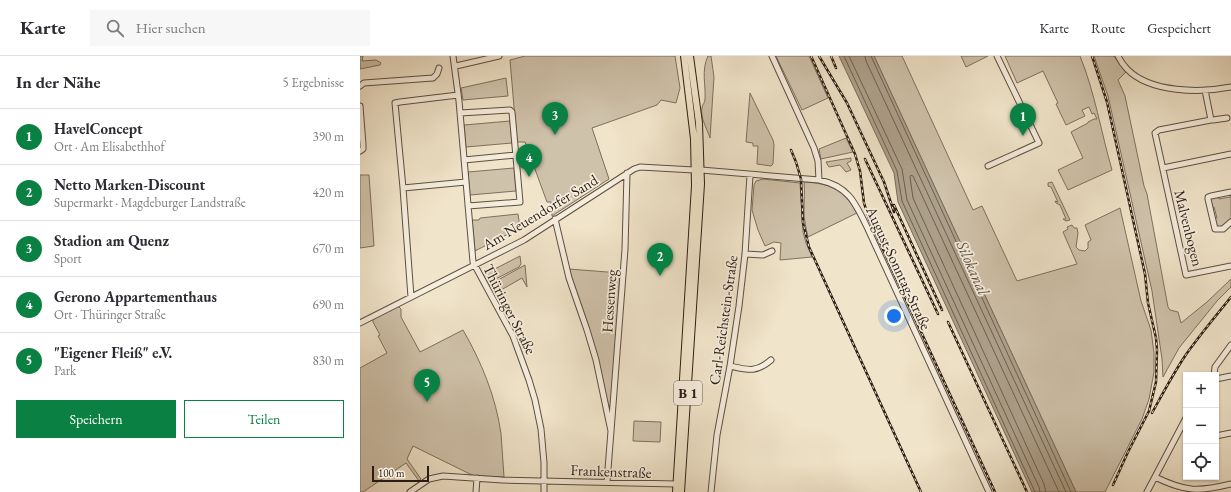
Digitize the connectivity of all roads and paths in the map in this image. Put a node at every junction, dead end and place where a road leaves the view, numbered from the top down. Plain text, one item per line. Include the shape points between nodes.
1 (453, 56) edge
2 (499, 56) edge
3 (684, 56) edge
4 (690, 56) edge
5 (772, 56) edge
6 (997, 56) edge
7 (1118, 56) edge
8 (456, 66) junction
9 (439, 68) dead end
10 (360, 86) edge
11 (1231, 87) edge
12 (1205, 90) junction
13 (458, 95) junction
14 (360, 106) edge
15 (460, 113) junction
16 (1227, 118) dead end
17 (1211, 120) junction
18 (360, 151) edge
19 (1231, 154) edge
20 (516, 156) junction
21 (464, 160) junction
22 (988, 166) dead end
23 (1162, 168) junction
24 (698, 170) junction
25 (627, 173) junction
26 (750, 175) junction
27 (819, 180) junction
28 (466, 182) junction
29 (403, 188) junction
30 (1231, 192) edge
31 (468, 206) junction
32 (555, 219) junction
33 (1231, 222) edge
34 (772, 251) dead end
35 (745, 254) junction
36 (474, 265) junction
37 (1231, 266) edge
38 (411, 297) junction
39 (360, 323) edge
40 (1231, 345) edge
41 (771, 360) dead end
42 (730, 366) junction
43 (1214, 372) edge
44 (1231, 376) edge
45 (1219, 378) edge
46 (611, 431) junction
47 (1183, 431) edge
48 (1231, 433) edge
49 (1219, 435) edge
50 (1155, 477) junction
51 (477, 478) junction
52 (545, 481) junction
53 (607, 482) junction
54 (676, 484) junction
55 (1231, 484) edge
56 (410, 492) edge
57 (476, 492) edge
58 (544, 492) edge
59 (676, 492) edge
60 (682, 492) edge
61 (711, 492) edge
62 (989, 492) edge
63 (1148, 492) edge

1 - 8 street, Thüringer Straße
2 - 8 street
3 - 24 main road, B 1
4 - 24 main road, B 1 via 699,123
5 - 27 street via 814,148
6 - 22 street via 1039,143
7 - 12 street via 1127,69 1146,82 1166,87
8 - 13 street, Thüringer Straße
9 - 10 street via 433,78 364,83
11 - 12 street
12 - 17 street
13 - 15 street, Thüringer Straße
13 - 29 street via 395,103
14 - 18 street via 363,145
15 - 20 street via 510,110
15 - 21 street, Thüringer Straße
16 - 17 street
17 - 23 street via 1159,130 1155,133
19 - 23 street
20 - 21 street
20 - 31 street via 520,202
21 - 28 street, Thüringer Straße
23 - 37 street, Malvenbogen via 1186,275
24 - 25 street, Am Neuendorfer Sand via 640,167
24 - 26 street, August-Sonntag-Straße
24 - 54 main road, B 1
24 - 60 main road, B 1 via 700,217
25 - 32 street, Am Neuendorfer Sand
25 - 46 street, Hessenweg via 625,249
26 - 27 street, August-Sonntag-Straße
26 - 35 street, Carl-Reichstein-Straße
27 - 62 street, August-Sonntag-Straße via 843,190 858,208
28 - 29 street
28 - 31 street, Thüringer Straße
29 - 38 street
30 - 33 street via 1208,197 1215,228 1222,229
31 - 36 street, Thüringer Straße
32 - 36 street, Am Neuendorfer Sand via 524,240
32 - 46 street, Hessenweg via 569,278 596,360
34 - 35 street via 763,255
35 - 42 street, Carl-Reichstein-Straße
36 - 38 street, Am Neuendorfer Sand
36 - 52 street, Thüringer Straße via 504,318 525,366 538,412
38 - 39 street, Am Neuendorfer Sand
40 - 43 street via 1215,367
41 - 42 street via 763,367 755,369 745,370
42 - 61 street, Carl-Reichstein-Straße via 716,435
44 - 45 street
46 - 53 street, Hessenweg
47 - 50 street
48 - 49 street
50 - 55 street via 1174,486 1191,490
50 - 63 street
51 - 52 street, Frankenstraße
51 - 56 street, Frankenstraße via 429,479
51 - 57 street
52 - 53 street, Frankenstraße
52 - 58 street, Thüringer Straße
53 - 54 street, Frankenstraße
54 - 59 main road, B 1

